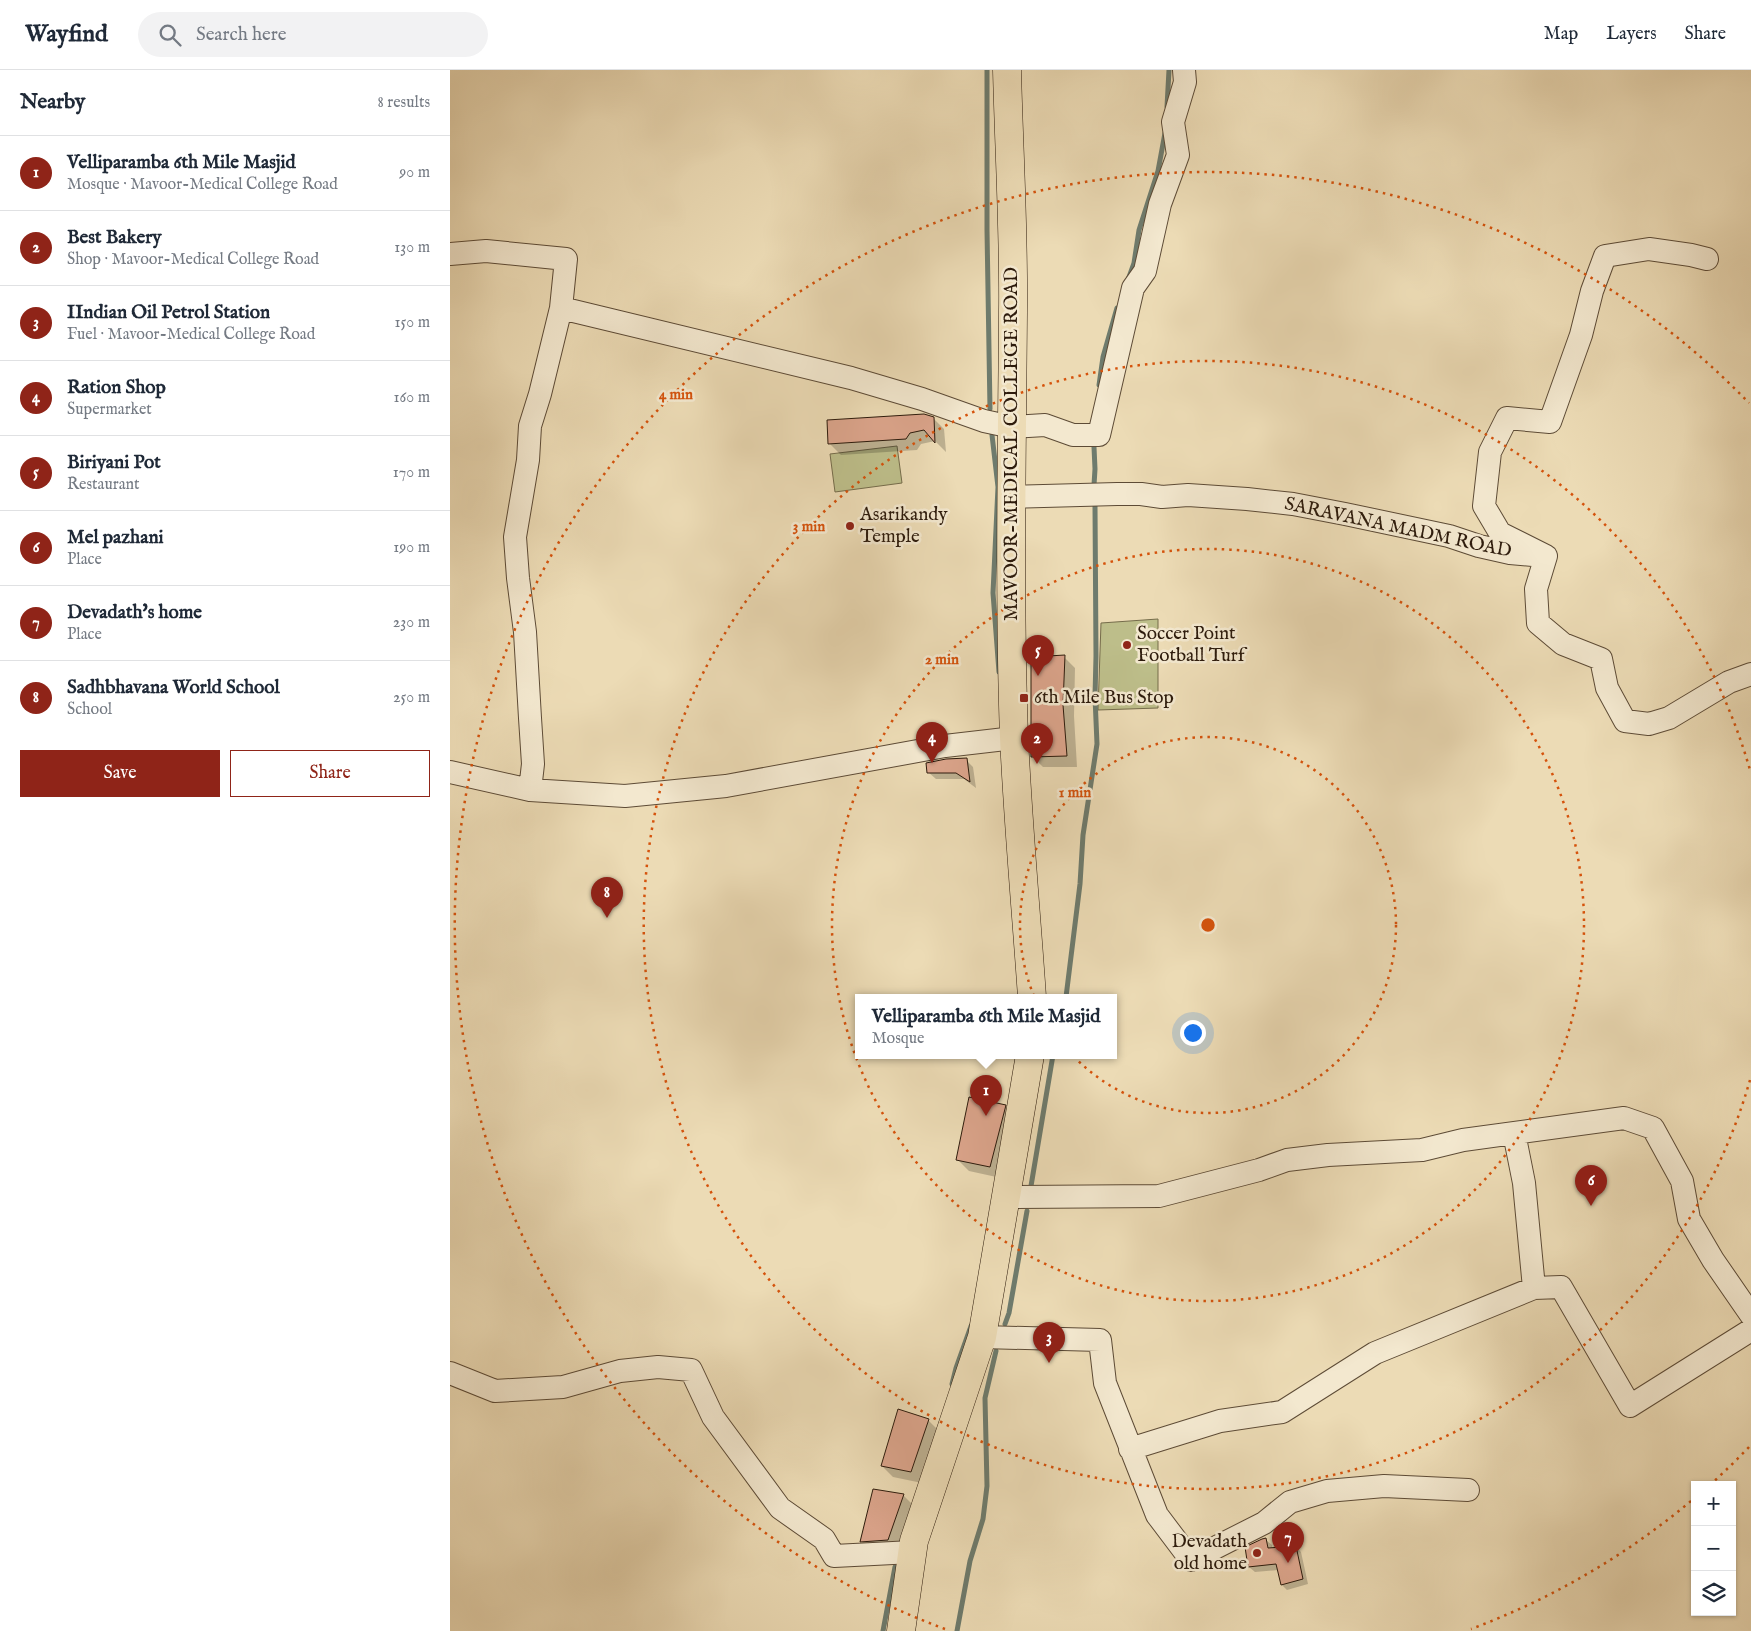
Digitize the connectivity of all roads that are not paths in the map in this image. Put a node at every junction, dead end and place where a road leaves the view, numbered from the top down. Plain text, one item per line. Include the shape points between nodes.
1 (1007, 70) edge
2 (1184, 70) edge
3 (450, 254) edge
4 (1707, 259) dead end
5 (561, 308) junction
6 (1012, 427) junction
7 (1011, 497) junction
8 (1546, 556) junction
9 (1751, 674) edge
10 (1014, 738) junction
11 (450, 772) edge
12 (530, 790) junction
13 (1032, 994) edge
14 (1029, 1059) edge
15 (1514, 1133) junction
16 (1006, 1197) junction
17 (1534, 1288) junction
18 (1751, 1315) edge
19 (1751, 1330) edge
20 (982, 1337) junction
21 (450, 1373) edge
22 (1130, 1449) junction
23 (1468, 1490) dead end
24 (913, 1552) junction
25 (901, 1631) edge

1 - 6 main road, MAVOOR-MEDICAL COLLEGE ROAD via 1013,310
2 - 6 street via 1185,82 1173,122 1178,155 1160,204 1145,272 1133,288 1098,435 1072,435 1045,425
3 - 5 street via 486,251 566,259
4 - 8 street via 1649,249 1605,256 1550,422 1507,418 1490,452 1484,506 1500,532
5 - 6 street via 850,378
5 - 12 street via 530,426 528,460 515,537 530,718
6 - 7 main road, MAVOOR-MEDICAL COLLEGE ROAD
7 - 8 street, SARAVANA MADM ROAD via 1188,495 1293,504 1449,536 1510,553
7 - 10 main road, MAVOOR-MEDICAL COLLEGE ROAD
8 - 9 street via 1536,589 1538,622 1563,644 1602,659 1607,688 1625,721 1649,724 1669,718 1729,682
10 - 12 street via 945,746 726,786 625,796
10 - 13 main road, MAVOOR-MEDICAL COLLEGE ROAD
11 - 12 street
14 - 16 main road
15 - 16 street via 1422,1150 1287,1160 1159,1196
15 - 17 street via 1524,1183
15 - 18 street via 1624,1118 1653,1128 1682,1181 1689,1219
16 - 20 main road
17 - 19 street via 1561,1287 1630,1406
17 - 22 street via 1375,1353 1282,1412 1220,1421
20 - 22 street via 1100,1340 1104,1383
20 - 24 main road
21 - 24 street via 495,1391 563,1387 620,1371 658,1367 691,1370 713,1417 780,1508 824,1539 834,1556
22 - 23 street via 1157,1515 1191,1560 1264,1523 1290,1502 1327,1491 1384,1486
24 - 25 main road

